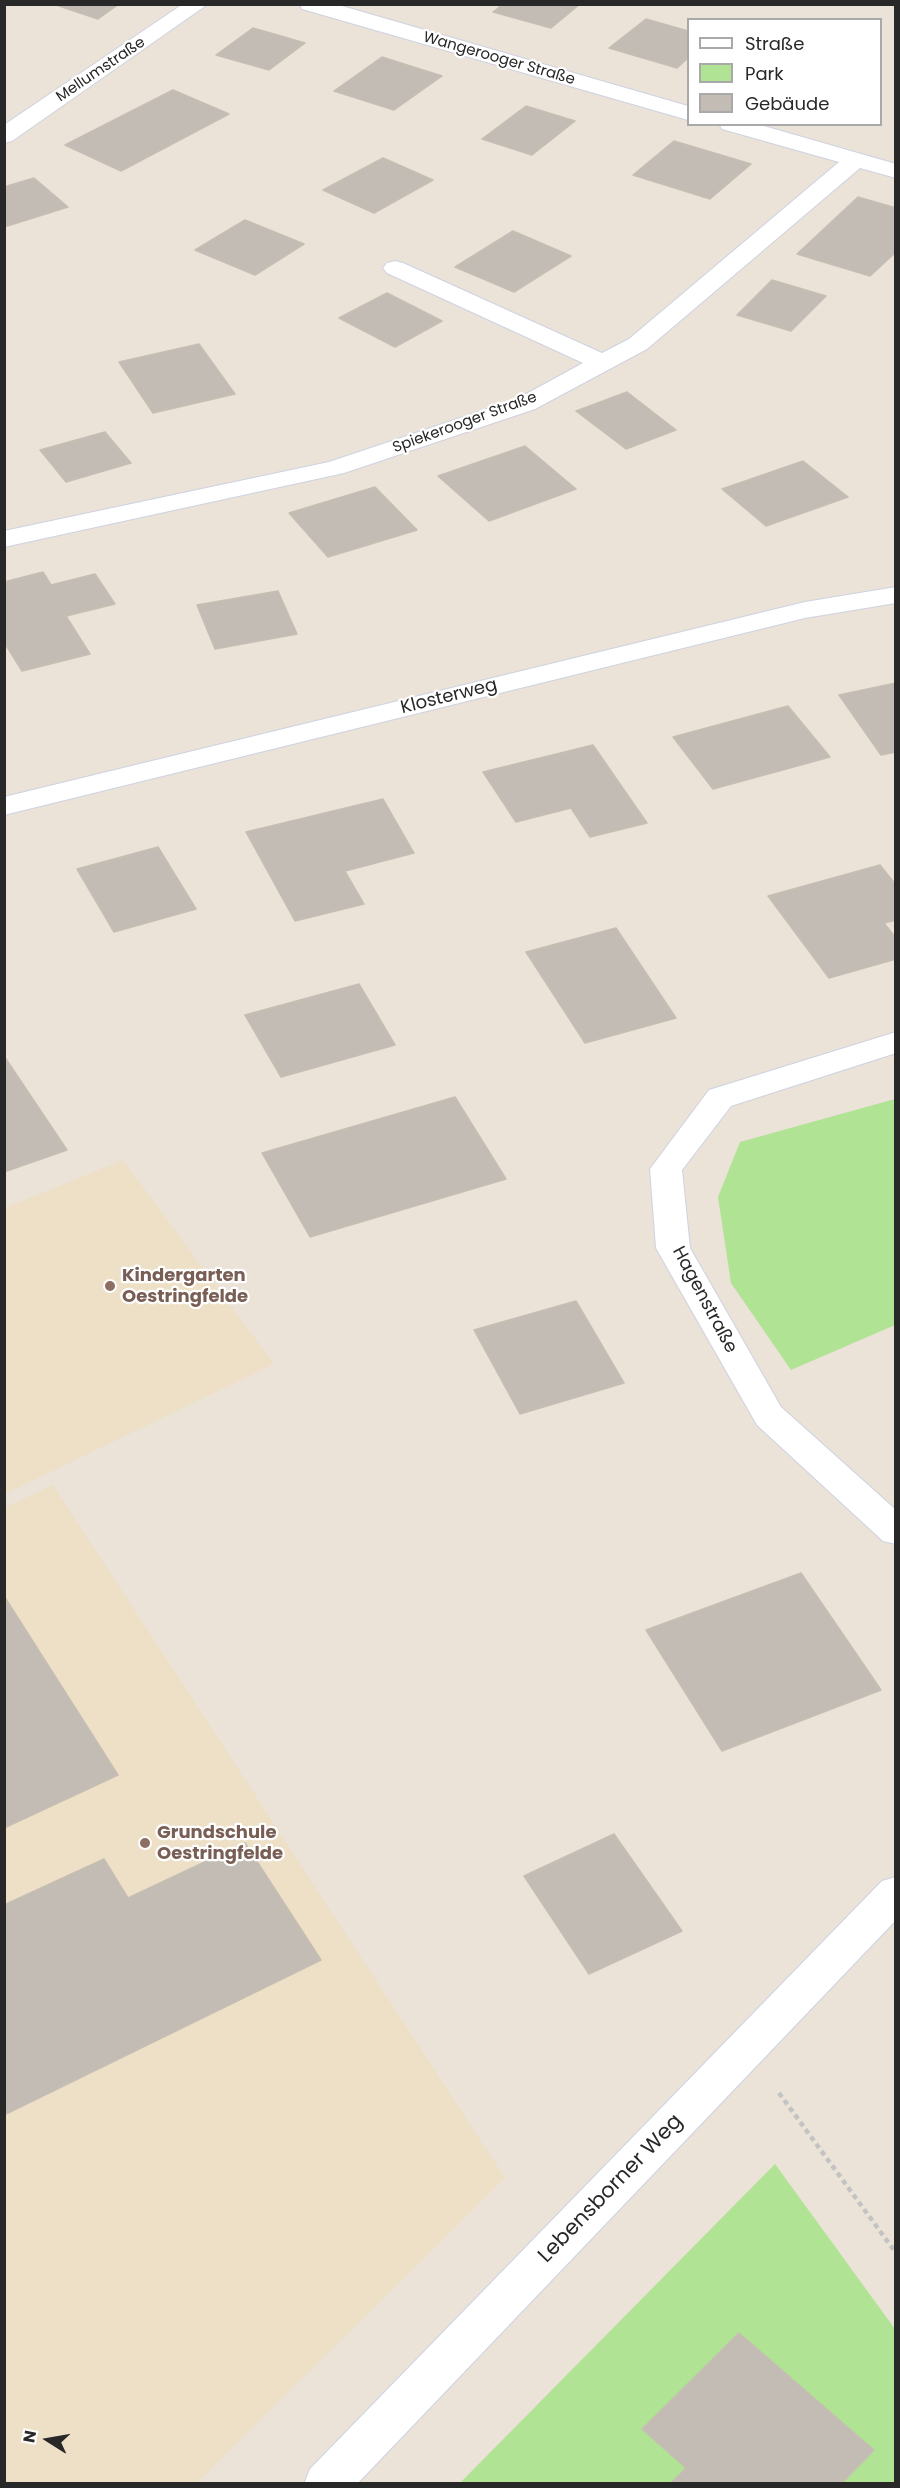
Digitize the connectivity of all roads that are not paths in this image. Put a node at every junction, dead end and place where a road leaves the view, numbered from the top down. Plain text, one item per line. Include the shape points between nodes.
1 (198, 4) edge
2 (310, 4) edge
3 (687, 112) edge
4 (737, 126) edge
5 (4, 136) edge
6 (855, 160) junction
7 (896, 171) edge
8 (395, 268) dead end
9 (603, 363) junction
10 (4, 539) edge
11 (896, 595) edge
12 (4, 806) edge
13 (896, 1042) edge
14 (896, 1531) edge
15 (896, 1893) edge
16 (326, 2484) edge

1 - 5 street, Mellumstraße
2 - 3 street, Wangerooger Straße
4 - 6 street
6 - 7 street
6 - 9 street, Spiekerooger Straße via 638,344
8 - 9 street
9 - 10 street, Spiekerooger Straße via 526,404 335,468
11 - 12 street, Klosterweg via 794,613
13 - 14 street, Hagenstraße via 720,1098 666,1169 673,1248 769,1416
15 - 16 street, Lebensborner Weg

